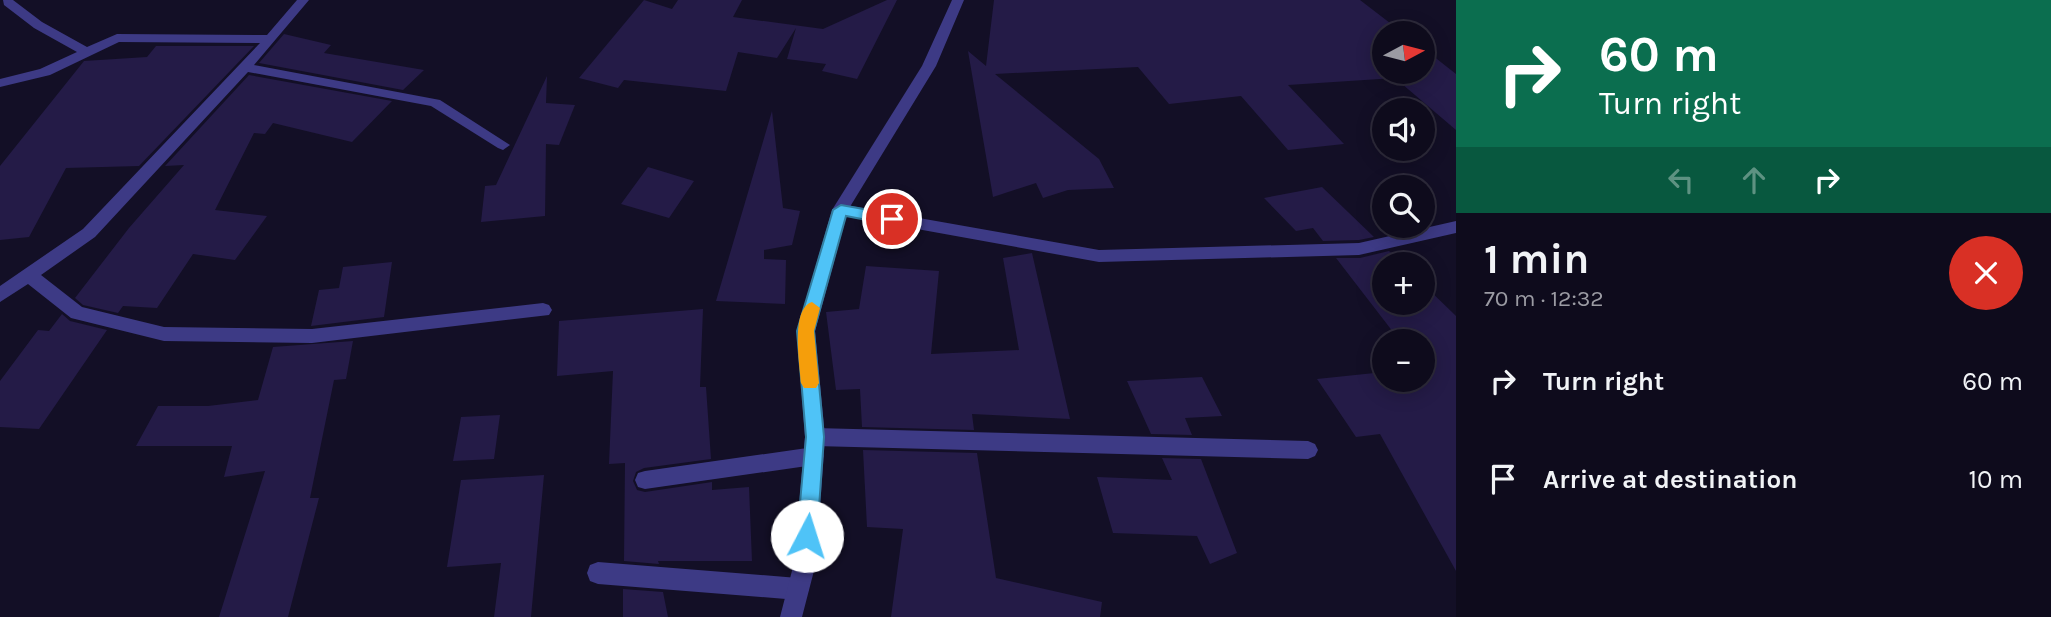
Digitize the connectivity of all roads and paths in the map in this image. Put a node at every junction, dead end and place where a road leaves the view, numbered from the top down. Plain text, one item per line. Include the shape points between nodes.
1 (303, 0) edge
2 (958, 0) edge
3 (8, 2) dead end
4 (271, 38) junction
5 (86, 52) junction
6 (245, 67) junction
7 (0, 83) edge
8 (503, 145) dead end
9 (841, 210) junction
10 (1456, 227) edge
11 (29, 275) junction
12 (0, 295) edge
13 (543, 310) dead end
14 (814, 446) junction
15 (1308, 450) dead end
16 (645, 480) dead end
17 (598, 573) dead end
18 (798, 589) junction
19 (791, 617) edge

1 - 4 street
2 - 9 street via 929,66
3 - 5 street
4 - 5 street via 117,37
4 - 6 street
5 - 7 street via 45,72
6 - 8 street via 435,103
6 - 11 street via 89,233
9 - 10 street via 1099,256 1359,248
9 - 14 street via 806,331
11 - 12 street
11 - 13 street via 76,313 164,334 312,336
14 - 15 street
14 - 16 street
14 - 18 street via 805,563
17 - 18 street
18 - 19 street

